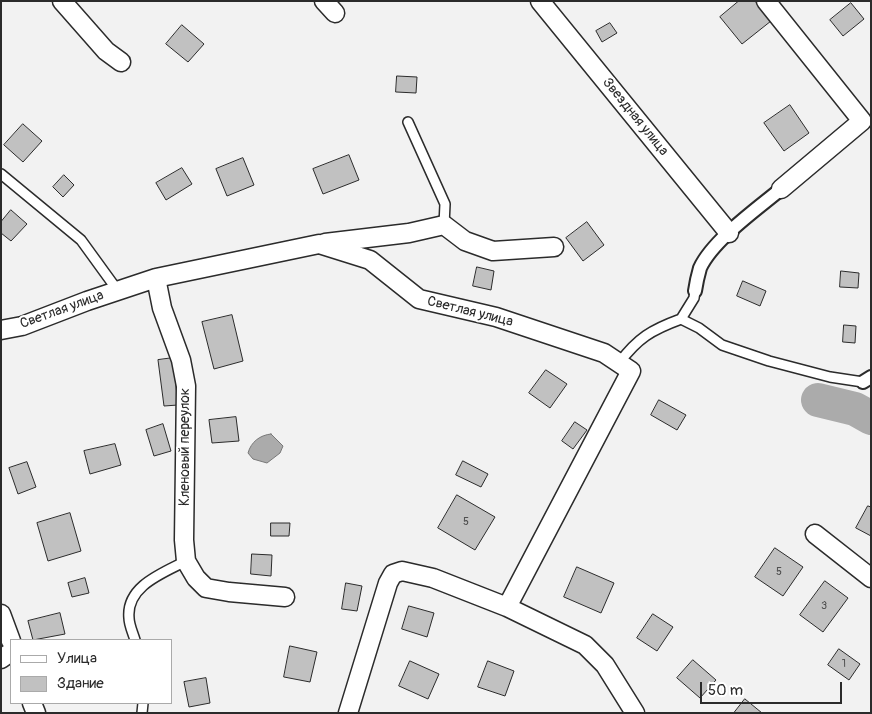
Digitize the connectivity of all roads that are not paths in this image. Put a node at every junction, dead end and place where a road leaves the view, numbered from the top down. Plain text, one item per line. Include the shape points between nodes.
1 (62, 1) edge
2 (540, 1) edge
3 (766, 1) edge
4 (121, 62) dead end
5 (408, 122) dead end
6 (1, 174) edge
7 (781, 189) joint
8 (444, 225) junction
9 (729, 233) junction
10 (319, 244) junction
11 (554, 247) dead end
12 (156, 278) junction
13 (118, 291) junction
14 (695, 291) joint
15 (681, 319) junction
16 (1, 330) edge
17 (619, 363) junction
18 (867, 379) edge
19 (815, 534) dead end
20 (186, 561) junction
21 (871, 578) edge
22 (285, 597) dead end
23 (507, 607) junction
24 (1, 614) edge
25 (10, 639) edge
26 (135, 639) edge
27 (348, 713) edge
28 (635, 713) edge

1 - 4 street via 106,51
2 - 9 street, Звездная улица
3 - 7 street via 862,121
5 - 8 lane via 445,204
6 - 13 lane via 81,240
7 - 9 street
8 - 10 street via 409,233
8 - 11 street via 465,241 493,250
9 - 14 street via 701,268
10 - 12 street, Светлая улица
10 - 17 street, Светлая улица via 370,260 418,299 496,316 604,353
12 - 13 street, Светлая улица
12 - 20 street, Кленовый переулок via 186,386
13 - 16 street, Светлая улица via 22,326
14 - 15 lane
15 - 17 lane via 658,328 633,345
15 - 18 lane via 722,345 769,361 830,377
17 - 23 street via 630,371
19 - 21 street
20 - 22 street via 206,588
20 - 26 lane via 142,586 130,600 129,618
23 - 27 street via 433,578 402,571 393,574 373,626
23 - 28 street via 585,645 605,665
24 - 25 street

